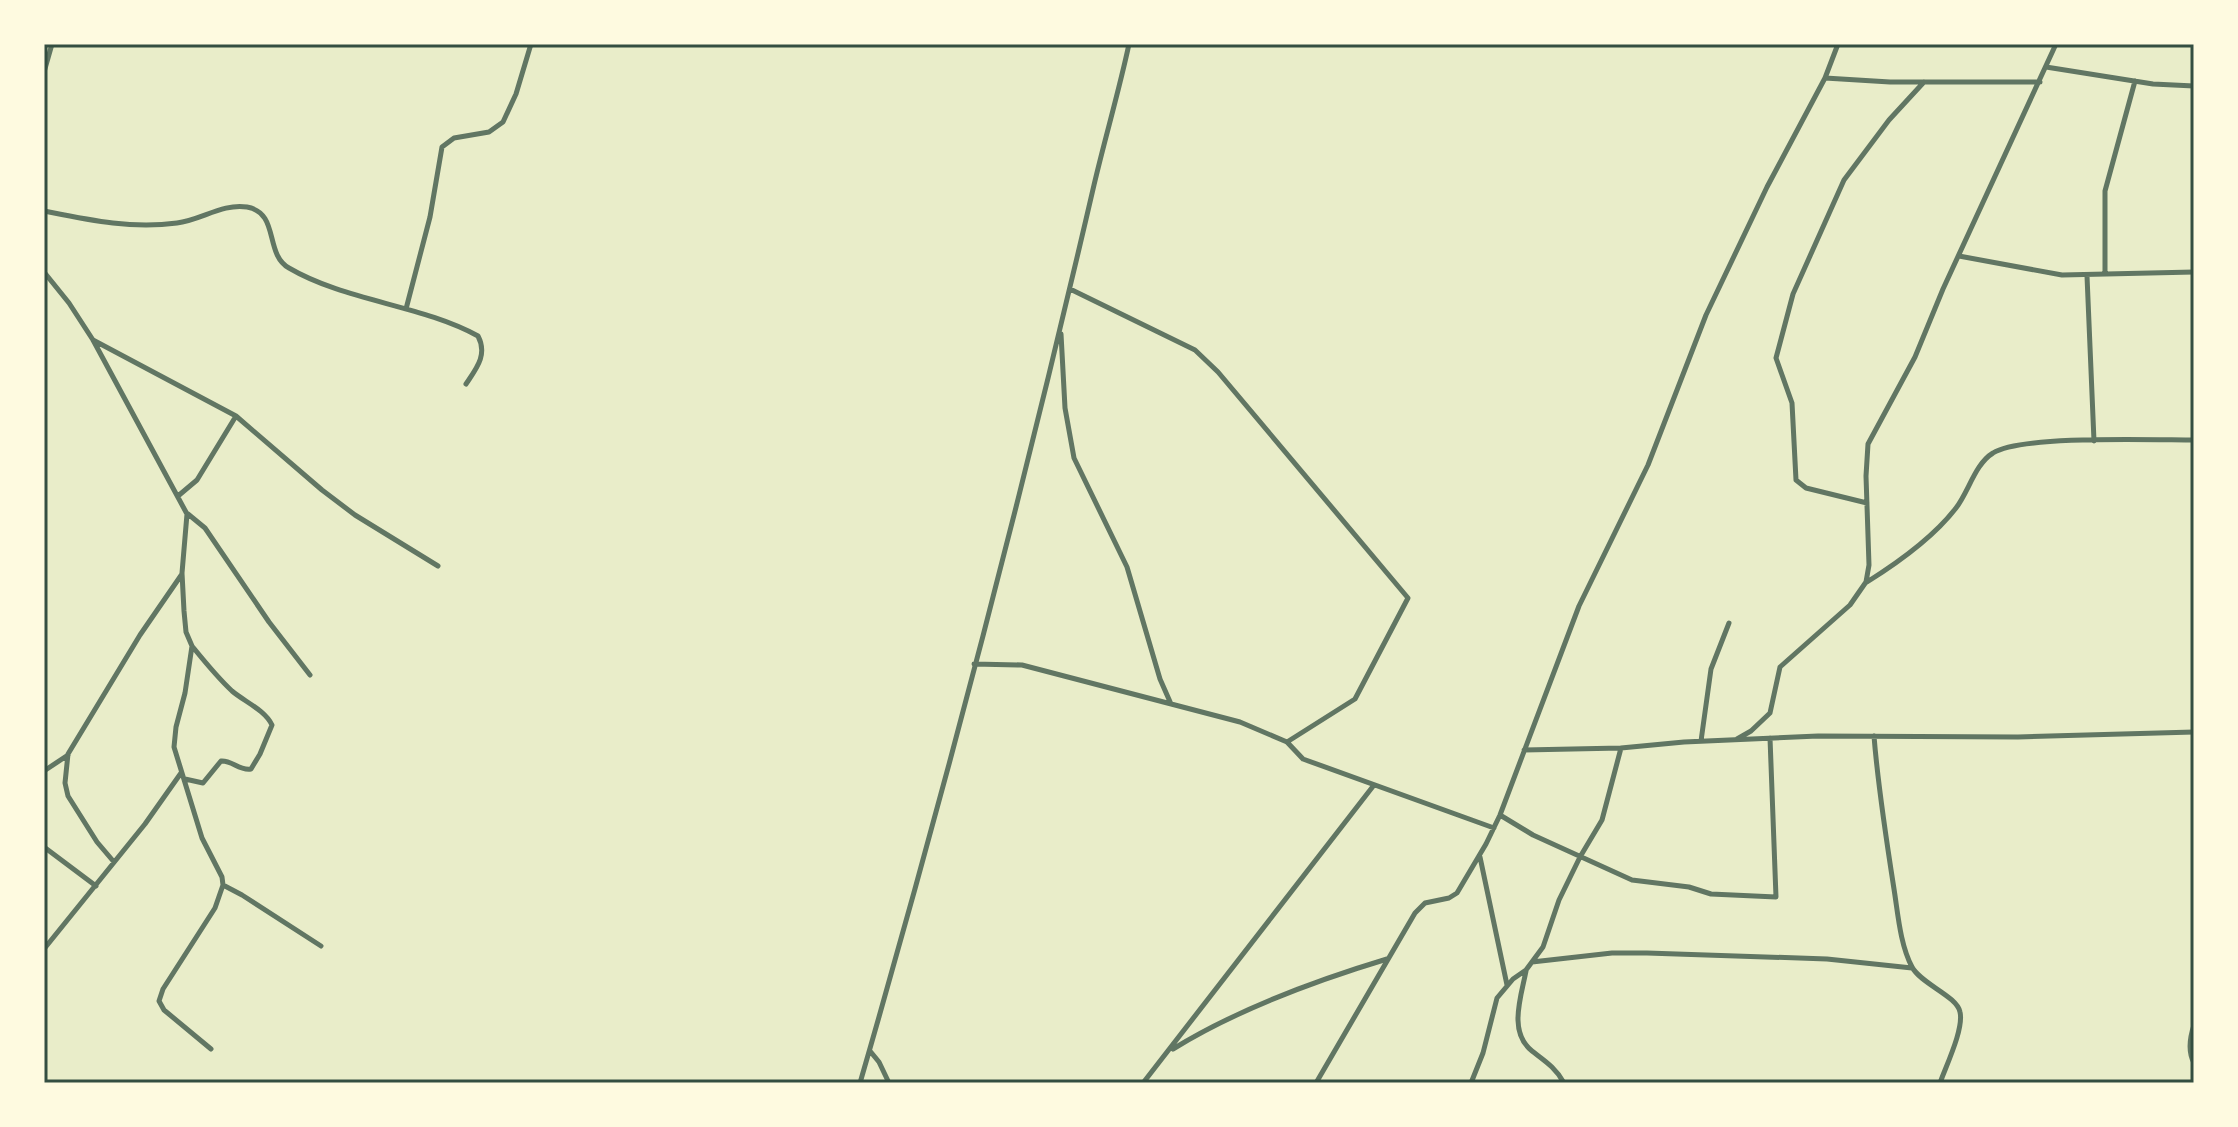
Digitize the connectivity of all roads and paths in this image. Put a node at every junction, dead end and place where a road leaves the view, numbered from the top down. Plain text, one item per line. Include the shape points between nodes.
1 (52, 44) edge
2 (190, 44) edge
3 (204, 44) edge
4 (531, 44) edge
5 (1129, 44) edge
6 (1838, 44) edge
7 (2056, 44) edge
8 (2046, 67) junction
9 (44, 72) edge
10 (1825, 78) junction
11 (2135, 81) junction
12 (1924, 82) junction
13 (2040, 82) junction
14 (2194, 86) edge
15 (44, 211) edge
16 (1959, 256) junction
17 (44, 272) edge
18 (2194, 272) edge
19 (2105, 274) junction
20 (2087, 276) junction
21 (1070, 289) junction
22 (406, 309) junction
23 (1061, 324) junction
24 (93, 340) junction
25 (466, 384) dead end
26 (236, 416) junction
27 (2194, 440) edge
28 (2094, 441) junction
29 (178, 496) junction
30 (1867, 503) junction
31 (187, 514) junction
32 (438, 566) dead end
33 (182, 573) junction
34 (1866, 582) junction
35 (1729, 623) dead end
36 (192, 646) junction
37 (974, 664) junction
38 (310, 675) dead end
39 (1172, 705) junction
40 (2194, 732) edge
41 (1874, 736) junction
42 (1770, 738) junction
43 (1737, 739) junction
44 (1701, 741) junction
45 (1287, 742) junction
46 (1621, 748) junction
47 (1524, 750) junction
48 (68, 754) junction
49 (44, 771) edge
50 (182, 776) junction
51 (1374, 784) junction
52 (1500, 815) junction
53 (1494, 828) junction
54 (44, 847) edge
55 (1480, 856) junction
56 (1580, 857) junction
57 (114, 862) junction
58 (223, 885) junction
59 (96, 886) junction
60 (321, 946) dead end
61 (44, 949) edge
62 (1387, 959) junction
63 (1532, 962) junction
64 (1912, 968) junction
65 (1526, 970) junction
66 (1507, 985) junction
67 (2194, 1025) edge
68 (211, 1049) dead end
69 (869, 1050) junction
70 (1169, 1052) junction
71 (2194, 1063) edge
72 (860, 1083) edge
73 (889, 1083) edge
74 (1143, 1083) edge
75 (1316, 1083) edge
76 (1471, 1083) edge
77 (1564, 1083) edge
78 (1940, 1083) edge

1 - 9 street
2 - 3 street
4 - 22 street via 503,122 442,147
5 - 21 street
6 - 10 street
7 - 8 street
8 - 11 street
8 - 13 street
10 - 12 street
10 - 47 street via 1706,315 1648,465 1579,606
11 - 14 street
11 - 19 street via 2105,191
12 - 13 street
12 - 30 street via 1844,180 1793,294 1777,352 1792,403 1796,480 1806,488
13 - 16 street
15 - 22 street via 135,226 180,223 235,206 251,208 267,221 274,251 286,267
16 - 20 street
16 - 30 street via 1903,384 1868,444
17 - 24 street
18 - 19 street
19 - 20 street
20 - 28 street
21 - 23 street
21 - 45 street via 1195,350 1408,598 1355,699
22 - 25 street via 478,336 482,357
23 - 37 street
23 - 39 street via 1074,458 1127,567
24 - 26 street
24 - 29 street
26 - 29 street via 197,480
26 - 32 street via 344,507
27 - 28 street
28 - 34 street via 2022,444 1993,453 1941,525
29 - 31 street
30 - 34 street
31 - 33 street
31 - 38 street via 205,528
33 - 36 street via 186,632
33 - 48 street
34 - 43 street via 1850,605 1780,667 1770,713
35 - 44 street via 1711,669
36 - 50 street via 174,737
36 - 50 street via 211,671 272,725 251,769 221,761 204,782
37 - 39 street via 1022,665
37 - 69 street
39 - 45 street via 1240,722
40 - 41 street
41 - 42 street
41 - 64 street via 1900,930
42 - 43 street
42 - 56 street via 1776,897 1711,894 1632,880
43 - 44 street
44 - 46 street
45 - 51 street via 1303,759
46 - 47 street
46 - 56 street via 1602,820
47 - 52 street
48 - 49 street
48 - 57 street via 68,796
50 - 57 street
50 - 58 street
51 - 53 street
51 - 70 street
52 - 53 street
52 - 56 street
53 - 55 street
54 - 59 street
55 - 62 street via 1457,893 1420,907
55 - 66 street
56 - 63 street
57 - 59 street
58 - 60 street
58 - 68 street via 215,908 159,1001
59 - 61 street
62 - 70 street via 1334,975 1205,1029
62 - 75 street
63 - 64 street via 1647,953 1827,959
63 - 65 street
64 - 78 street via 1960,1011
65 - 66 street
65 - 77 street via 1519,1034
66 - 76 street via 1497,998
67 - 71 street
69 - 72 street
69 - 73 street
70 - 74 street

